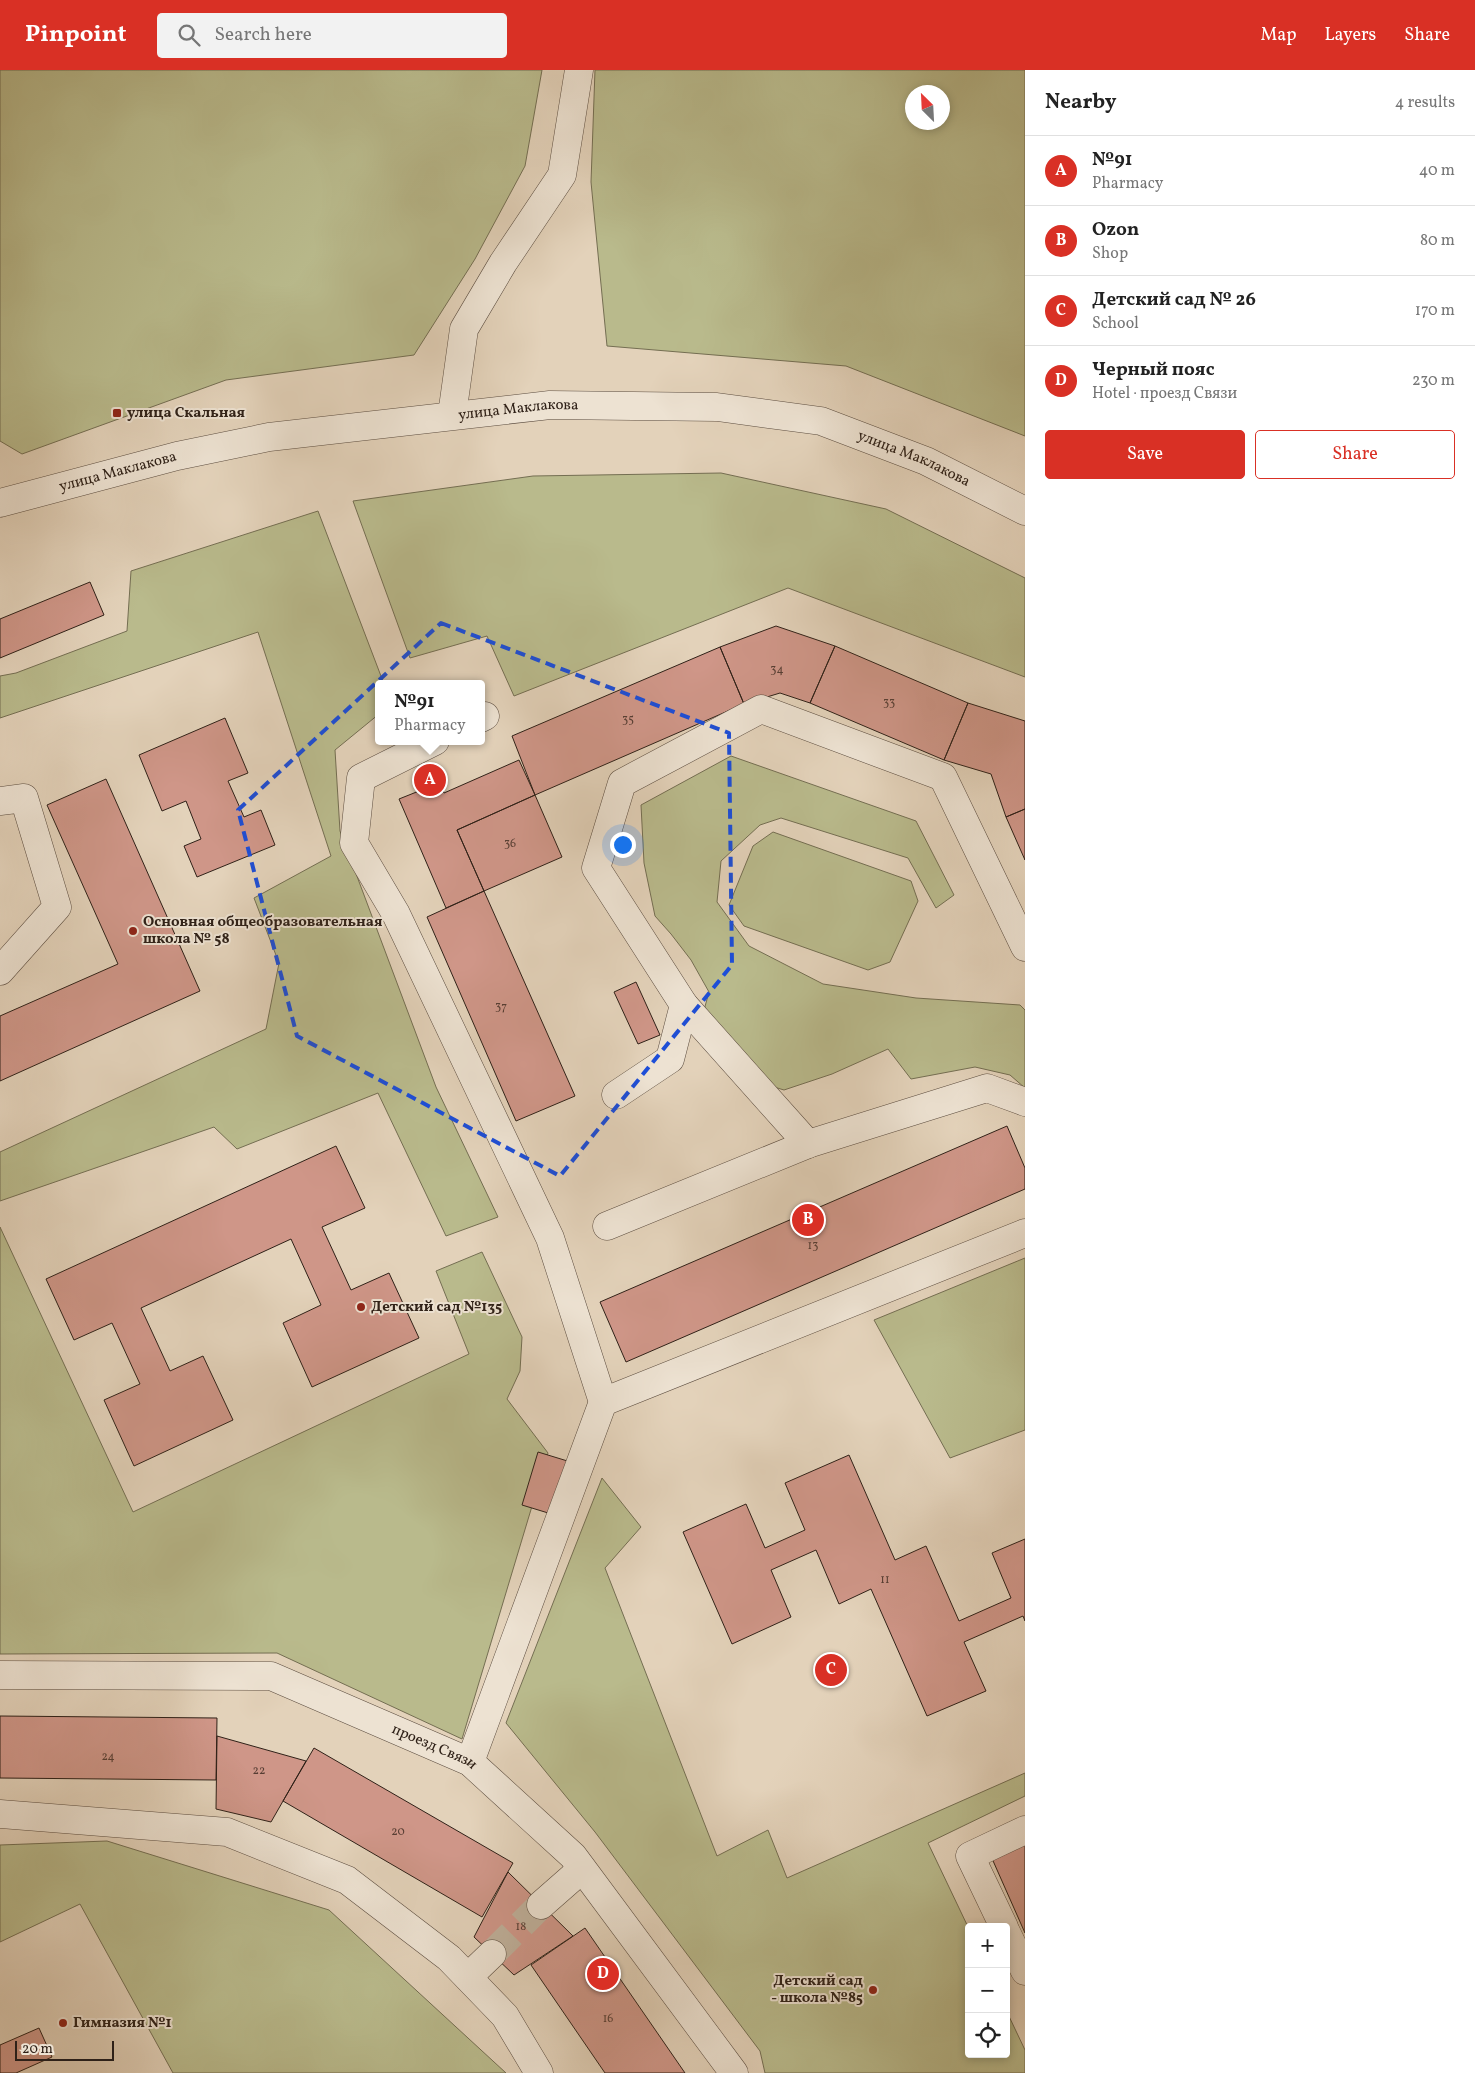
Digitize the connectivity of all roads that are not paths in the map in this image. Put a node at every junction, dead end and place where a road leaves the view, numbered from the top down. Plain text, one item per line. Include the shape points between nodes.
1 (579, 70) edge
2 (452, 415) junction
3 (0, 503) edge
4 (1025, 511) edge
5 (427, 745) edge
6 (0, 801) edge
7 (1025, 947) edge
8 (0, 970) edge
9 (684, 1005) junction
10 (616, 1095) dead end
11 (1025, 1102) edge
12 (808, 1144) junction
13 (607, 1226) dead end
14 (1025, 1233) edge
15 (603, 1402) junction
16 (0, 1675) edge
17 (470, 1762) junction
18 (0, 1814) edge
19 (1025, 1830) edge
20 (582, 1869) junction
21 (541, 1905) tunnel mouth
22 (1002, 1923) edge
23 (1010, 1940) edge
24 (492, 1954) tunnel mouth
25 (1025, 1971) edge
26 (468, 1977) junction
27 (539, 2073) edge
28 (734, 2073) edge

1 - 2 street via 562,174 464,329
2 - 3 street, улица Маклакова via 270,437 177,456
2 - 4 street, улица Маклакова via 570,405 716,408 821,421 926,461
5 - 15 street via 361,778 354,843 396,914 550,1238
6 - 8 street via 24,798 57,907
7 - 9 street via 942,777 760,709 622,783 596,868
9 - 10 street via 670,1059
9 - 12 street
11 - 12 street via 987,1088
12 - 13 street
14 - 15 street
15 - 17 street
16 - 17 street, проезд Связи via 271,1676
17 - 20 street, проезд Связи via 573,1856
18 - 26 street via 227,1832 348,1880 449,1958
19 - 22 street via 970,1856
20 - 21 street
20 - 28 street, проезд Связи
23 - 25 street
24 - 26 street
26 - 27 street via 505,2016

